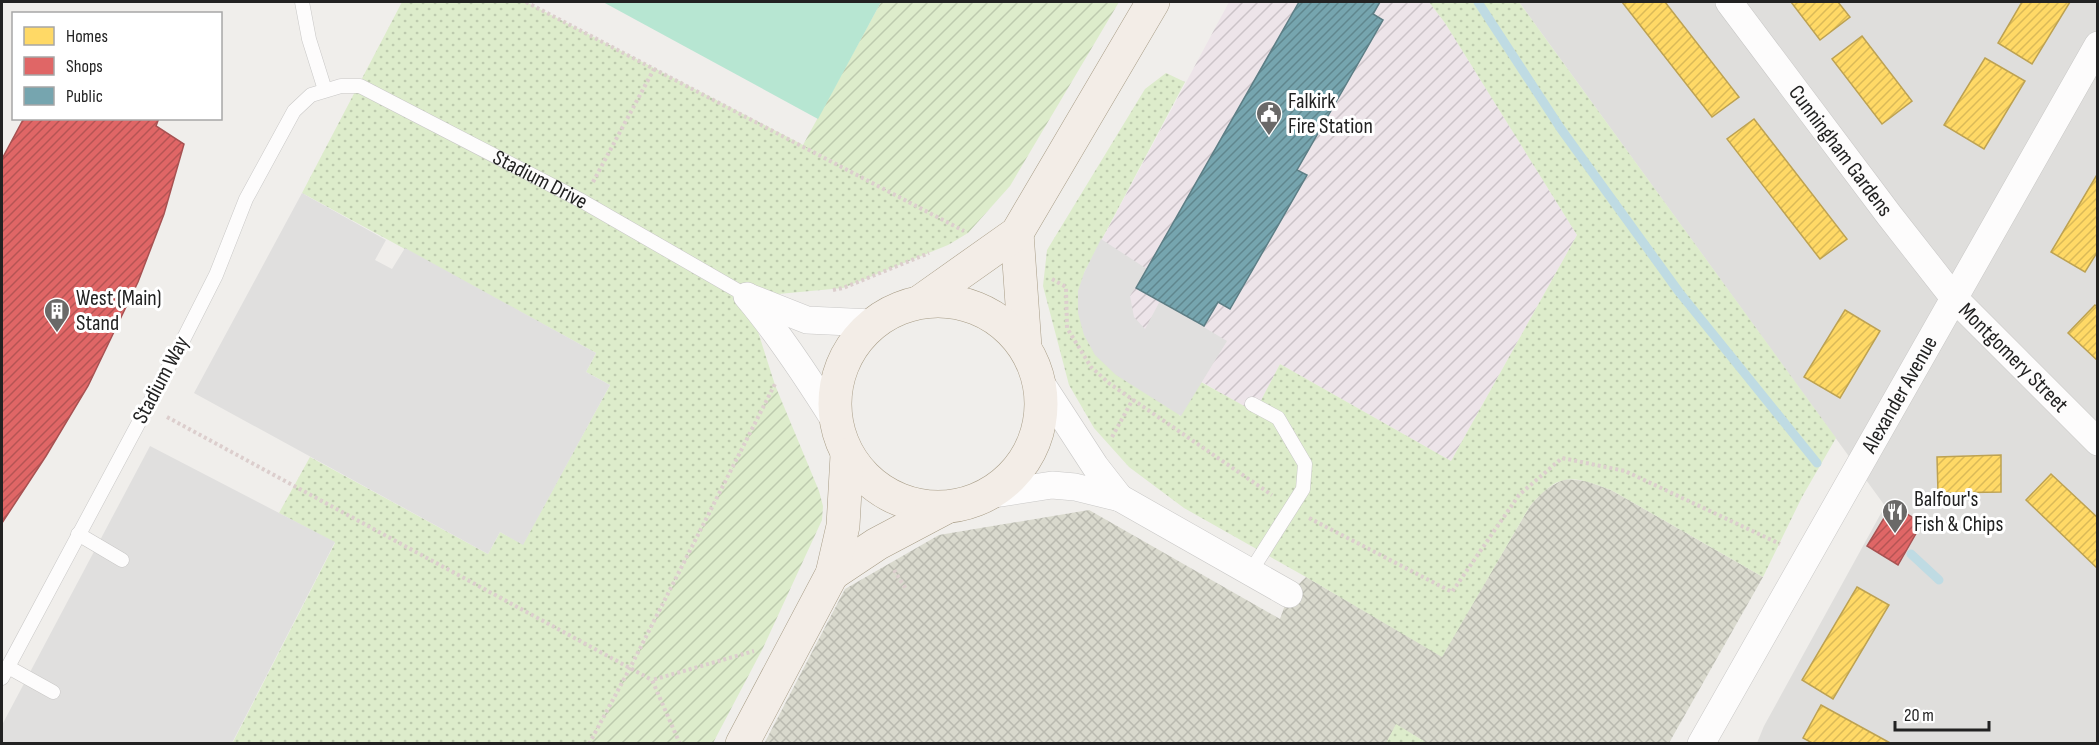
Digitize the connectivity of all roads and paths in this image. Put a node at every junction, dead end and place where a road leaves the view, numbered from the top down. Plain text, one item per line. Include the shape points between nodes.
1 (302, 2) edge
2 (526, 2) edge
3 (1153, 2) edge
4 (1729, 2) edge
5 (2097, 45) edge
6 (654, 69) junction
7 (325, 90) junction
8 (582, 201) junction
9 (1017, 233) junction
10 (958, 239) dead end
11 (938, 249) dead end
12 (747, 296) junction
13 (1954, 298) junction
14 (921, 301) junction
15 (807, 320) junction
16 (872, 323) junction
17 (1025, 347) junction
18 (790, 354) junction
19 (1039, 380) junction
20 (1133, 399) dead end
21 (1252, 404) dead end
22 (148, 406) junction
23 (835, 421) junction
24 (2097, 442) edge
25 (847, 455) junction
26 (988, 495) junction
27 (1120, 498) junction
28 (945, 508) junction
29 (1291, 508) junction
30 (78, 534) junction
31 (1807, 557) junction
32 (122, 560) dead end
33 (1251, 571) junction
34 (831, 574) junction
35 (1290, 594) dead end
36 (763, 648) dead end
37 (630, 668) junction
38 (5, 673) edge
39 (652, 680) junction
40 (53, 692) dead end
41 (1712, 739) edge
42 (589, 744) edge
43 (680, 744) edge
44 (742, 744) edge

1 - 7 lane
2 - 6 path
3 - 9 main road
4 - 13 street, Cunningham Gardens
5 - 13 street, Alexander Avenue
6 - 8 path
6 - 10 path via 968,233
7 - 8 lane, Stadium Drive via 360,86
7 - 22 lane, Stadium Way via 311,95 294,111 246,199 216,275
8 - 12 lane, Stadium Drive
9 - 14 main road
9 - 17 main road
11 - 15 path via 843,288 822,291
12 - 15 street, Stadium Drive
12 - 18 street, Stadium Drive
13 - 24 street, Montgomery Street
13 - 31 street, Alexander Avenue
14 - 16 main road via 895,309
14 - 17 main road via 951,301 980,309 1005,325
15 - 16 street, Stadium Drive
16 - 23 main road via 853,344 840,368 834,394
17 - 19 main road
18 - 23 street, Stadium Drive
18 - 37 path
19 - 26 main road via 1041,414 1033,447 1014,475
19 - 27 street
20 - 29 path
21 - 29 lane via 1278,418 1305,464 1303,489
22 - 30 lane, Stadium Way
22 - 37 path
23 - 25 main road
25 - 28 main road via 865,478 889,496 916,506
25 - 34 main road via 843,526
26 - 27 street via 1052,485
26 - 28 main road
27 - 33 street
28 - 34 main road
29 - 31 path via 1452,592 1519,495 1562,458 1625,471
29 - 33 lane
30 - 32 lane
30 - 38 lane, Stadium Way
31 - 41 street, Alexander Avenue
33 - 35 street
34 - 44 main road
36 - 39 path
37 - 39 path
37 - 42 path
38 - 40 lane
39 - 43 path

